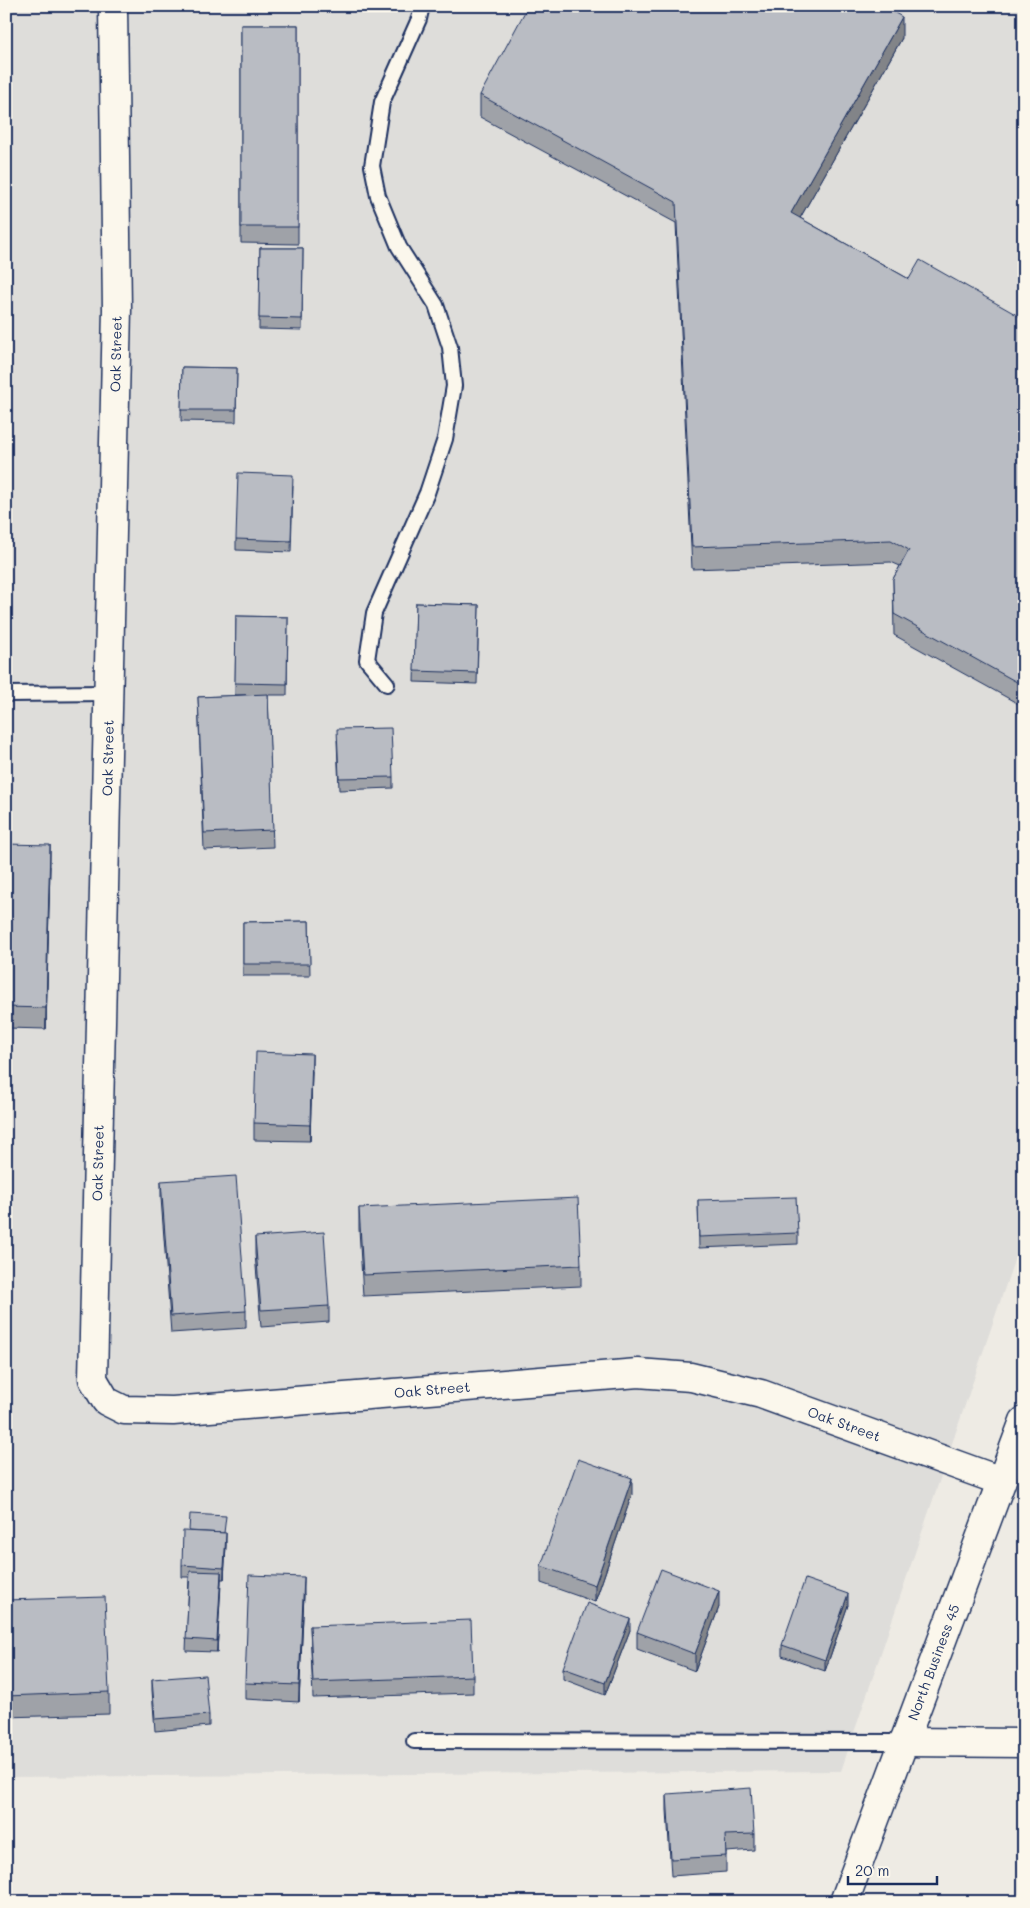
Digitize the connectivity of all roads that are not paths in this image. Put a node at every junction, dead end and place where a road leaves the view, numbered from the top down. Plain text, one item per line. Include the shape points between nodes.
1 (113, 6) edge
2 (422, 6) edge
3 (386, 684) dead end
4 (109, 693) junction
5 (6, 694) edge
6 (1024, 1421) edge
7 (1001, 1481) junction
8 (414, 1741) dead end
9 (903, 1742) junction
10 (1024, 1743) edge
11 (844, 1902) edge

1 - 4 street, Oak Street via 117,309
2 - 3 lane via 382,102 372,166 378,196 400,247 436,306 450,347 454,386 445,440 427,493 374,613 367,660
4 - 5 lane
4 - 7 street, Oak Street via 93,1379 106,1400 124,1410 173,1411 638,1373 691,1377 761,1394
6 - 7 street, North Business 45
7 - 9 street, North Business 45
8 - 9 lane
9 - 10 street
9 - 11 street, North Business 45

